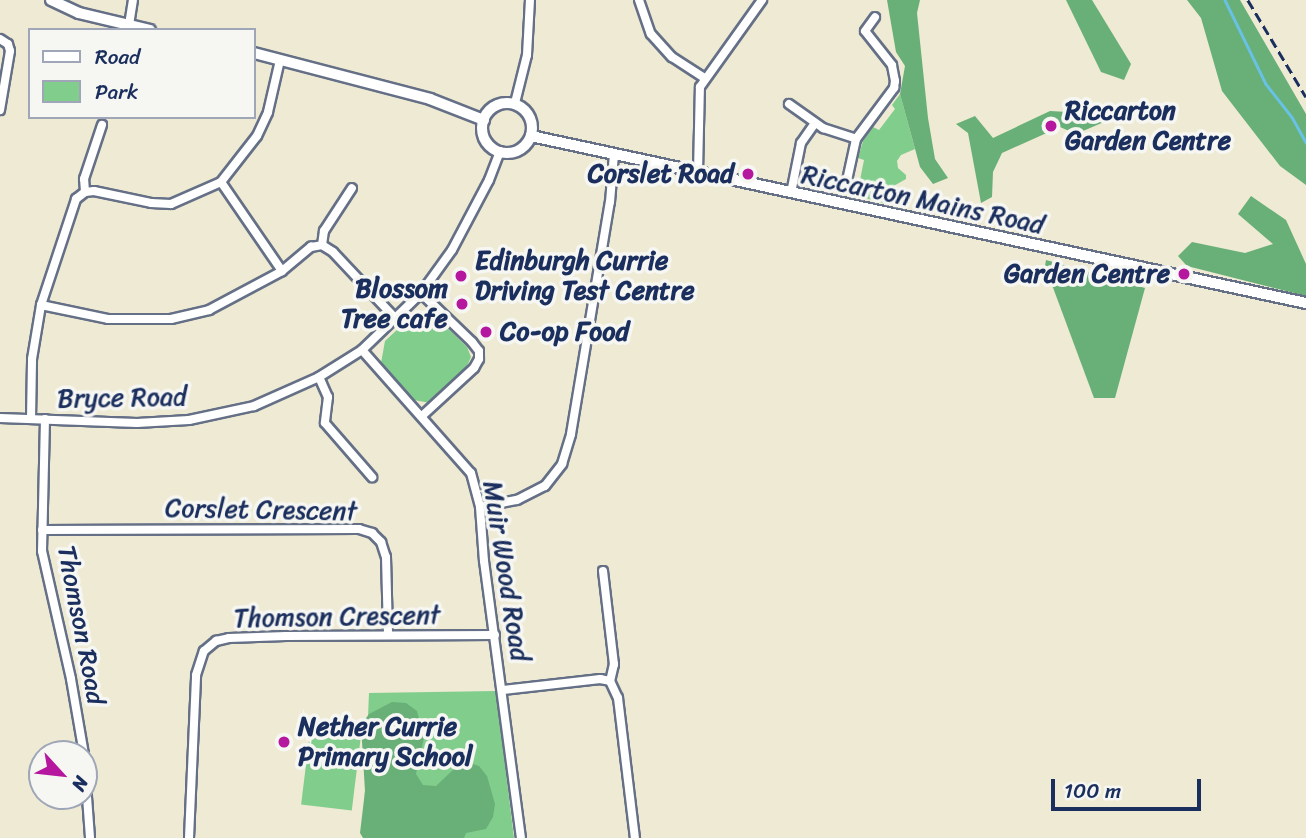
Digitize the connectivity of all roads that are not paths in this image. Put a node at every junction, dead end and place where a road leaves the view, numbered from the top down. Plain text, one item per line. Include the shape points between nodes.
1 (51, 0) edge
2 (133, 0) edge
3 (530, 0) edge
4 (639, 0) edge
5 (762, 0) edge
6 (875, 17) dead end
7 (129, 25) junction
8 (142, 28) edge
9 (0, 39) edge
10 (256, 54) edge
11 (280, 60) junction
12 (705, 78) junction
13 (515, 103) junction
14 (789, 104) dead end
15 (0, 110) edge
16 (484, 120) junction
17 (815, 123) junction
18 (102, 125) dead end
19 (531, 136) junction
20 (856, 139) junction
21 (500, 151) junction
22 (614, 154) junction
23 (698, 172) junction
24 (221, 182) junction
25 (846, 185) dead end
26 (352, 188) dead end
27 (85, 192) junction
28 (791, 193) junction
29 (322, 245) junction
30 (282, 271) junction
31 (421, 293) junction
32 (1306, 303) edge
33 (41, 305) junction
34 (396, 319) junction
35 (362, 350) junction
36 (319, 377) junction
37 (422, 416) junction
38 (0, 418) edge
39 (31, 419) junction
40 (45, 419) junction
41 (372, 477) dead end
42 (480, 507) junction
43 (42, 530) junction
44 (603, 571) dead end
45 (604, 583) junction
46 (594, 584) dead end
47 (388, 635) junction
48 (495, 635) junction
49 (610, 681) junction
50 (503, 690) junction
51 (81, 740) edge
52 (88, 810) edge
53 (90, 838) edge
54 (189, 838) edge
55 (521, 838) edge
56 (635, 838) edge

1 - 7 street via 79,13
2 - 7 street
3 - 13 street via 527,55
4 - 12 street via 651,34 672,57
5 - 12 street
6 - 20 street via 864,31 892,65 894,88
7 - 8 street
9 - 15 street via 10,51
10 - 11 street
11 - 16 street via 430,99
11 - 24 street via 268,112 257,136
12 - 23 street via 698,97
13 - 16 street via 493,107
13 - 19 street via 528,114
14 - 17 street
16 - 21 street via 487,142
17 - 20 street
17 - 28 street via 801,143
18 - 27 street via 84,179
19 - 21 street via 515,151
19 - 22 street, Riccarton Mains Road
20 - 25 street
21 - 31 street, Bryce Road via 452,250
22 - 23 street, Riccarton Mains Road
22 - 42 street via 610,202 562,464 545,486 517,500
23 - 28 street, Riccarton Mains Road
24 - 27 street via 171,204
24 - 30 street
26 - 29 street via 324,231
27 - 33 street via 76,199
28 - 32 street, Riccarton Mains Road
29 - 30 street via 311,247
29 - 34 street
30 - 33 street via 209,310 171,319 108,319
31 - 34 street, Bryce Road
31 - 37 street via 479,351 474,369
33 - 39 street via 32,359
34 - 35 street, Bryce Road
35 - 36 street, Bryce Road
35 - 37 street, Muir Wood Road
36 - 40 street, Bryce Road via 254,406 188,420
36 - 41 street via 328,397 325,423
37 - 42 street, Muir Wood Road via 471,473
38 - 39 street, Bryce Road
39 - 40 street, Bryce Road
40 - 43 street, Thomson Road
42 - 48 street, Muir Wood Road
43 - 47 street, Corslet Crescent via 359,529 381,542 386,557
43 - 51 street, Thomson Road via 45,570
44 - 45 street
45 - 46 street
45 - 49 street via 614,664
47 - 48 street, Thomson Crescent
47 - 54 street, Thomson Crescent via 229,638 204,651 196,675
48 - 50 street, Muir Wood Road
49 - 50 street
49 - 56 street via 618,698
50 - 55 street, Muir Wood Road
52 - 53 street, Thomson Road

